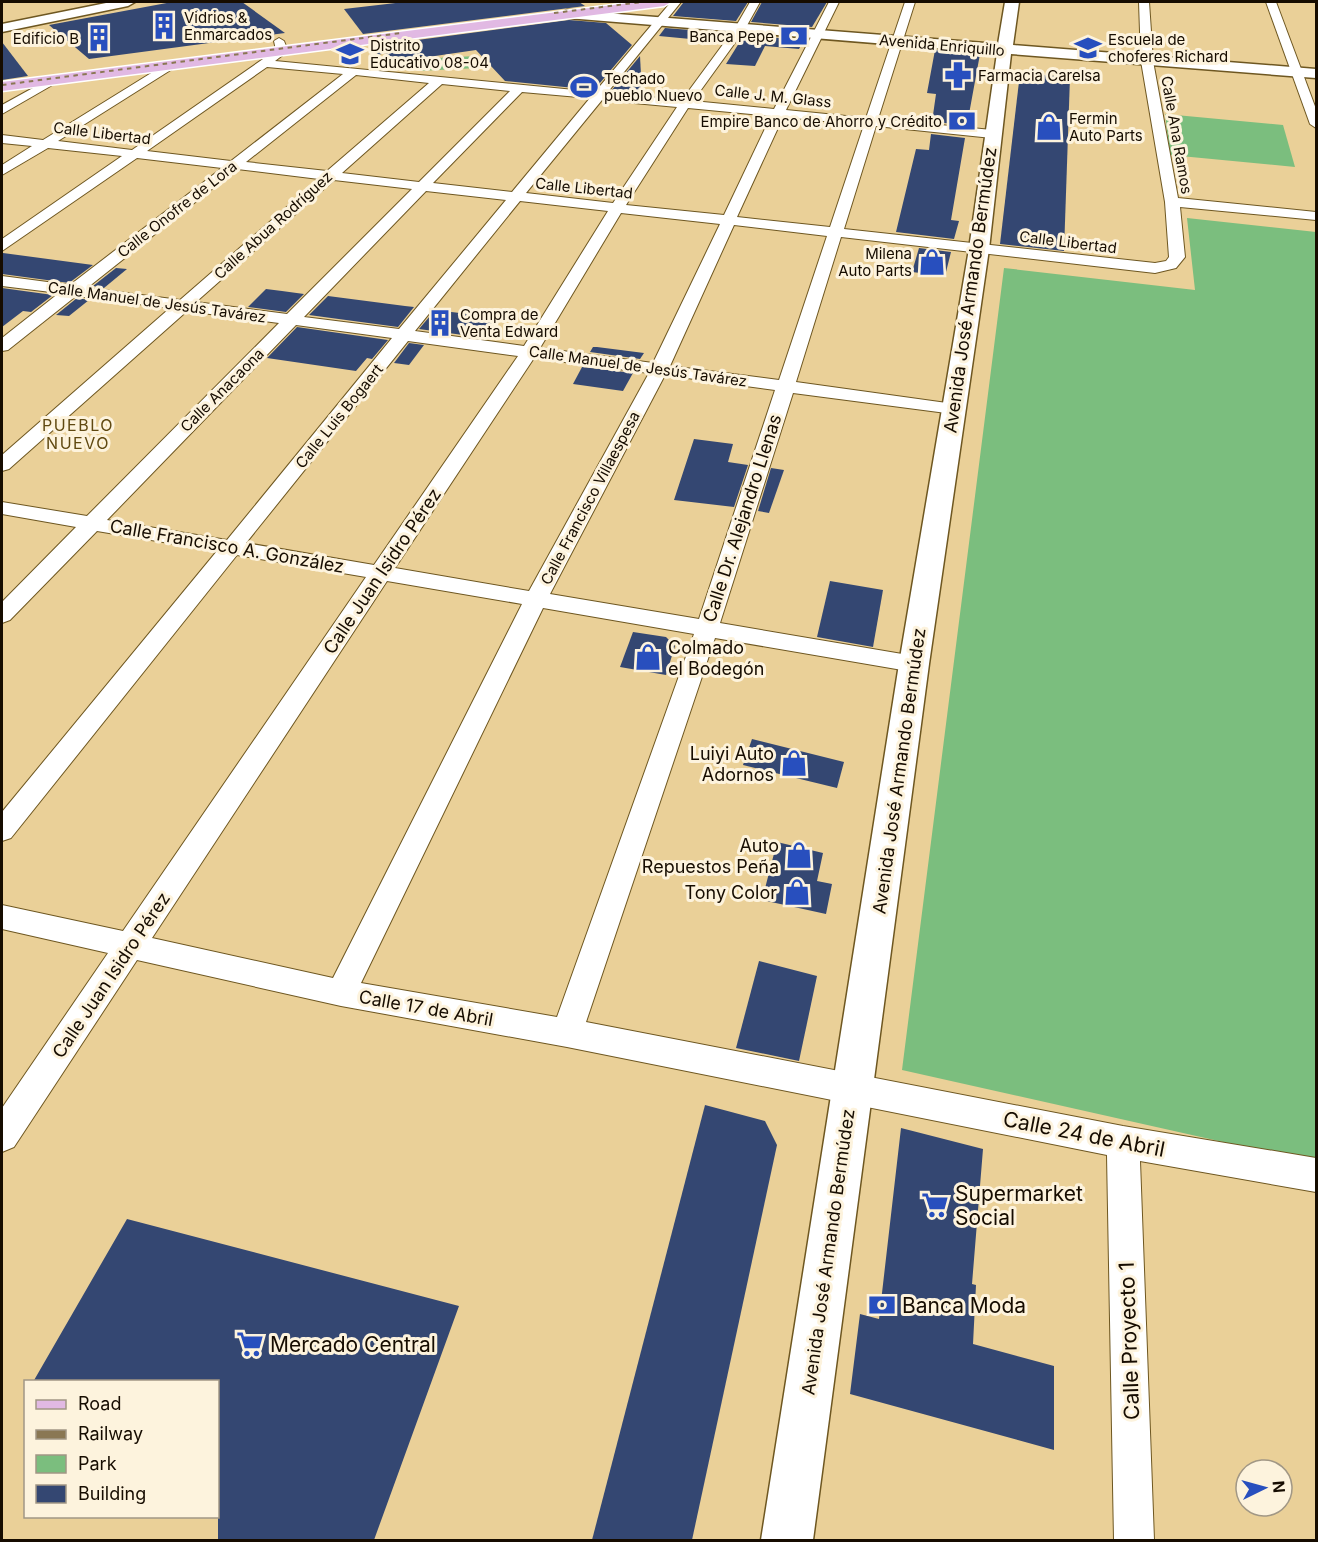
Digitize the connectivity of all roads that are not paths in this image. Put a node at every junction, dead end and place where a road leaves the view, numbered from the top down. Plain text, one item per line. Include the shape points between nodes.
1 (128, 2) edge
2 (577, 2) edge
3 (664, 2) edge
4 (676, 2) edge
5 (755, 2) edge
6 (834, 2) edge
7 (909, 2) edge
8 (1012, 2) edge
9 (1144, 2) edge
10 (1271, 2) edge
11 (567, 14) junction
12 (658, 22) junction
13 (2, 28) edge
14 (740, 29) junction
15 (817, 35) junction
16 (897, 41) junction
17 (281, 46) junction
18 (1006, 50) junction
19 (1147, 61) junction
20 (264, 63) junction
21 (173, 64) junction
22 (352, 73) junction
23 (1299, 73) junction
24 (1317, 74) edge
25 (2, 76) edge
26 (55, 80) junction
27 (438, 81) junction
28 (2, 87) edge
29 (519, 88) junction
30 (597, 96) junction
31 (685, 104) junction
32 (2, 111) edge
33 (779, 112) junction
34 (871, 122) junction
35 (1317, 124) edge
36 (992, 134) junction
37 (2, 139) edge
38 (46, 143) junction
39 (134, 154) junction
40 (235, 164) junction
41 (2, 171) edge
42 (329, 174) junction
43 (422, 185) junction
44 (517, 197) junction
45 (1172, 202) junction
46 (617, 208) junction
47 (1317, 216) edge
48 (730, 221) junction
49 (835, 232) junction
50 (2, 246) edge
51 (979, 249) junction
52 (1164, 267) joint
53 (2, 281) edge
54 (72, 291) junction
55 (183, 305) junction
56 (291, 320) junction
57 (404, 335) junction
58 (2, 346) edge
59 (529, 352) junction
60 (658, 370) junction
61 (785, 386) junction
62 (954, 409) junction
63 (2, 465) edge
64 (2, 508) edge
65 (91, 523) junction
66 (234, 548) junction
67 (381, 573) junction
68 (536, 599) junction
69 (2, 615) edge
70 (707, 629) junction
71 (914, 664) junction
72 (2, 830) edge
73 (2, 917) edge
74 (130, 947) junction
75 (341, 993) junction
76 (567, 1032) junction
77 (851, 1089) junction
78 (2, 1136) edge
79 (1123, 1142) junction
80 (1317, 1175) edge
81 (787, 1540) edge
82 (1134, 1540) edge

1 - 13 street
2 - 17 main road
3 - 11 main road
4 - 12 street, Calle Luis Bogaert
5 - 14 street, Calle Juan Isidro Pérez
6 - 15 street, Calle Francisco Villaespesa
7 - 16 street, Calle Dr. Alejandro Llenas
8 - 18 street, Avenida José Armando Bermúdez
9 - 19 street, Calle Ana Ramos
10 - 23 street
11 - 12 street, Avenida Enriquillo
11 - 17 main road
12 - 14 street, Avenida Enriquillo
12 - 30 street, Calle Luis Bogaert
14 - 15 street, Avenida Enriquillo
14 - 31 street, Calle Juan Isidro Pérez
15 - 16 street, Avenida Enriquillo
15 - 33 street, Calle Francisco Villaespesa
16 - 18 street, Avenida Enriquillo
16 - 34 street, Calle Dr. Alejandro Llenas
17 - 20 street
17 - 21 main road
17 - 25 main road
18 - 19 street, Avenida Enriquillo
18 - 36 street, Avenida José Armando Bermúdez
19 - 23 street, Avenida Enriquillo
19 - 45 street, Calle Ana Ramos
20 - 22 street, Calle J. M. Glass
20 - 39 street
21 - 26 main road
21 - 38 street
22 - 27 street, Calle J. M. Glass
22 - 40 street, Calle Onofre de Lora
23 - 24 street, Avenida Enriquillo
23 - 35 street
26 - 28 main road
26 - 32 street
27 - 29 street, Calle J. M. Glass
27 - 42 street, Calle Abua Rodríguez
29 - 30 street, Calle J. M. Glass
29 - 43 street, Calle Anacaona
30 - 31 street, Calle J. M. Glass
30 - 44 street, Calle Luis Bogaert
31 - 33 street, Calle J. M. Glass
31 - 46 street, Calle Juan Isidro Pérez
33 - 34 street, Calle J. M. Glass
33 - 48 street, Calle Francisco Villaespesa
34 - 36 street, Calle J. M. Glass
34 - 49 street, Calle Dr. Alejandro Llenas
36 - 51 street, Avenida José Armando Bermúdez
37 - 38 street, Calle Libertad
38 - 39 street, Calle Libertad
38 - 41 street
39 - 40 street, Calle Libertad
39 - 50 street
40 - 42 street, Calle Libertad
40 - 54 street, Calle Onofre de Lora
42 - 43 street, Calle Libertad
42 - 55 street, Calle Abua Rodríguez
43 - 44 street, Calle Libertad
43 - 56 street, Calle Anacaona
44 - 46 street, Calle Libertad
44 - 57 street, Calle Luis Bogaert
45 - 47 street
45 - 52 street, Calle Ana Ramos via 1177,257
46 - 48 street, Calle Libertad
46 - 59 street, Calle Juan Isidro Pérez
48 - 49 street, Calle Libertad
48 - 60 street, Calle Francisco Villaespesa
49 - 51 street, Calle Libertad
49 - 61 street, Calle Dr. Alejandro Llenas
51 - 52 street, Calle Libertad via 1142,268
51 - 62 street, Avenida José Armando Bermúdez
53 - 54 street, Calle Manuel de Jesús Tavárez
54 - 55 street, Calle Manuel de Jesús Tavárez
54 - 58 street, Calle Onofre de Lora
55 - 56 street, Calle Manuel de Jesús Tavárez
55 - 63 street, Calle Abua Rodríguez
56 - 57 street, Calle Manuel de Jesús Tavárez
56 - 65 street, Calle Anacaona
57 - 59 street, Calle Manuel de Jesús Tavárez
57 - 66 street, Calle Luis Bogaert
59 - 60 street, Calle Manuel de Jesús Tavárez
59 - 67 street, Calle Juan Isidro Pérez
60 - 61 street, Calle Manuel de Jesús Tavárez
60 - 68 street, Calle Francisco Villaespesa
61 - 62 street, Calle Manuel de Jesús Tavárez
61 - 70 street, Calle Dr. Alejandro Llenas
62 - 71 street, Avenida José Armando Bermúdez
64 - 65 street, Calle Francisco A. González
65 - 66 street, Calle Francisco A. González
65 - 69 street, Calle Anacaona
66 - 67 street, Calle Francisco A. González
66 - 72 street, Calle Luis Bogaert
67 - 68 street, Calle Francisco A. González
67 - 74 street, Calle Juan Isidro Pérez
68 - 70 street, Calle Francisco A. González
68 - 75 street, Calle Francisco Villaespesa
70 - 71 street, Calle Francisco A. González
70 - 76 street, Calle Dr. Alejandro Llenas
71 - 77 street, Avenida José Armando Bermúdez
73 - 74 street, Calle 17 de Abril
74 - 75 street, Calle 17 de Abril
74 - 78 street, Calle Juan Isidro Pérez
75 - 76 street, Calle 17 de Abril
76 - 77 street, Calle 17 de Abril
77 - 79 street, Calle 24 de Abril
77 - 81 street, Avenida José Armando Bermúdez
79 - 80 street, Calle 24 de Abril
79 - 82 street, Calle Proyecto 1

